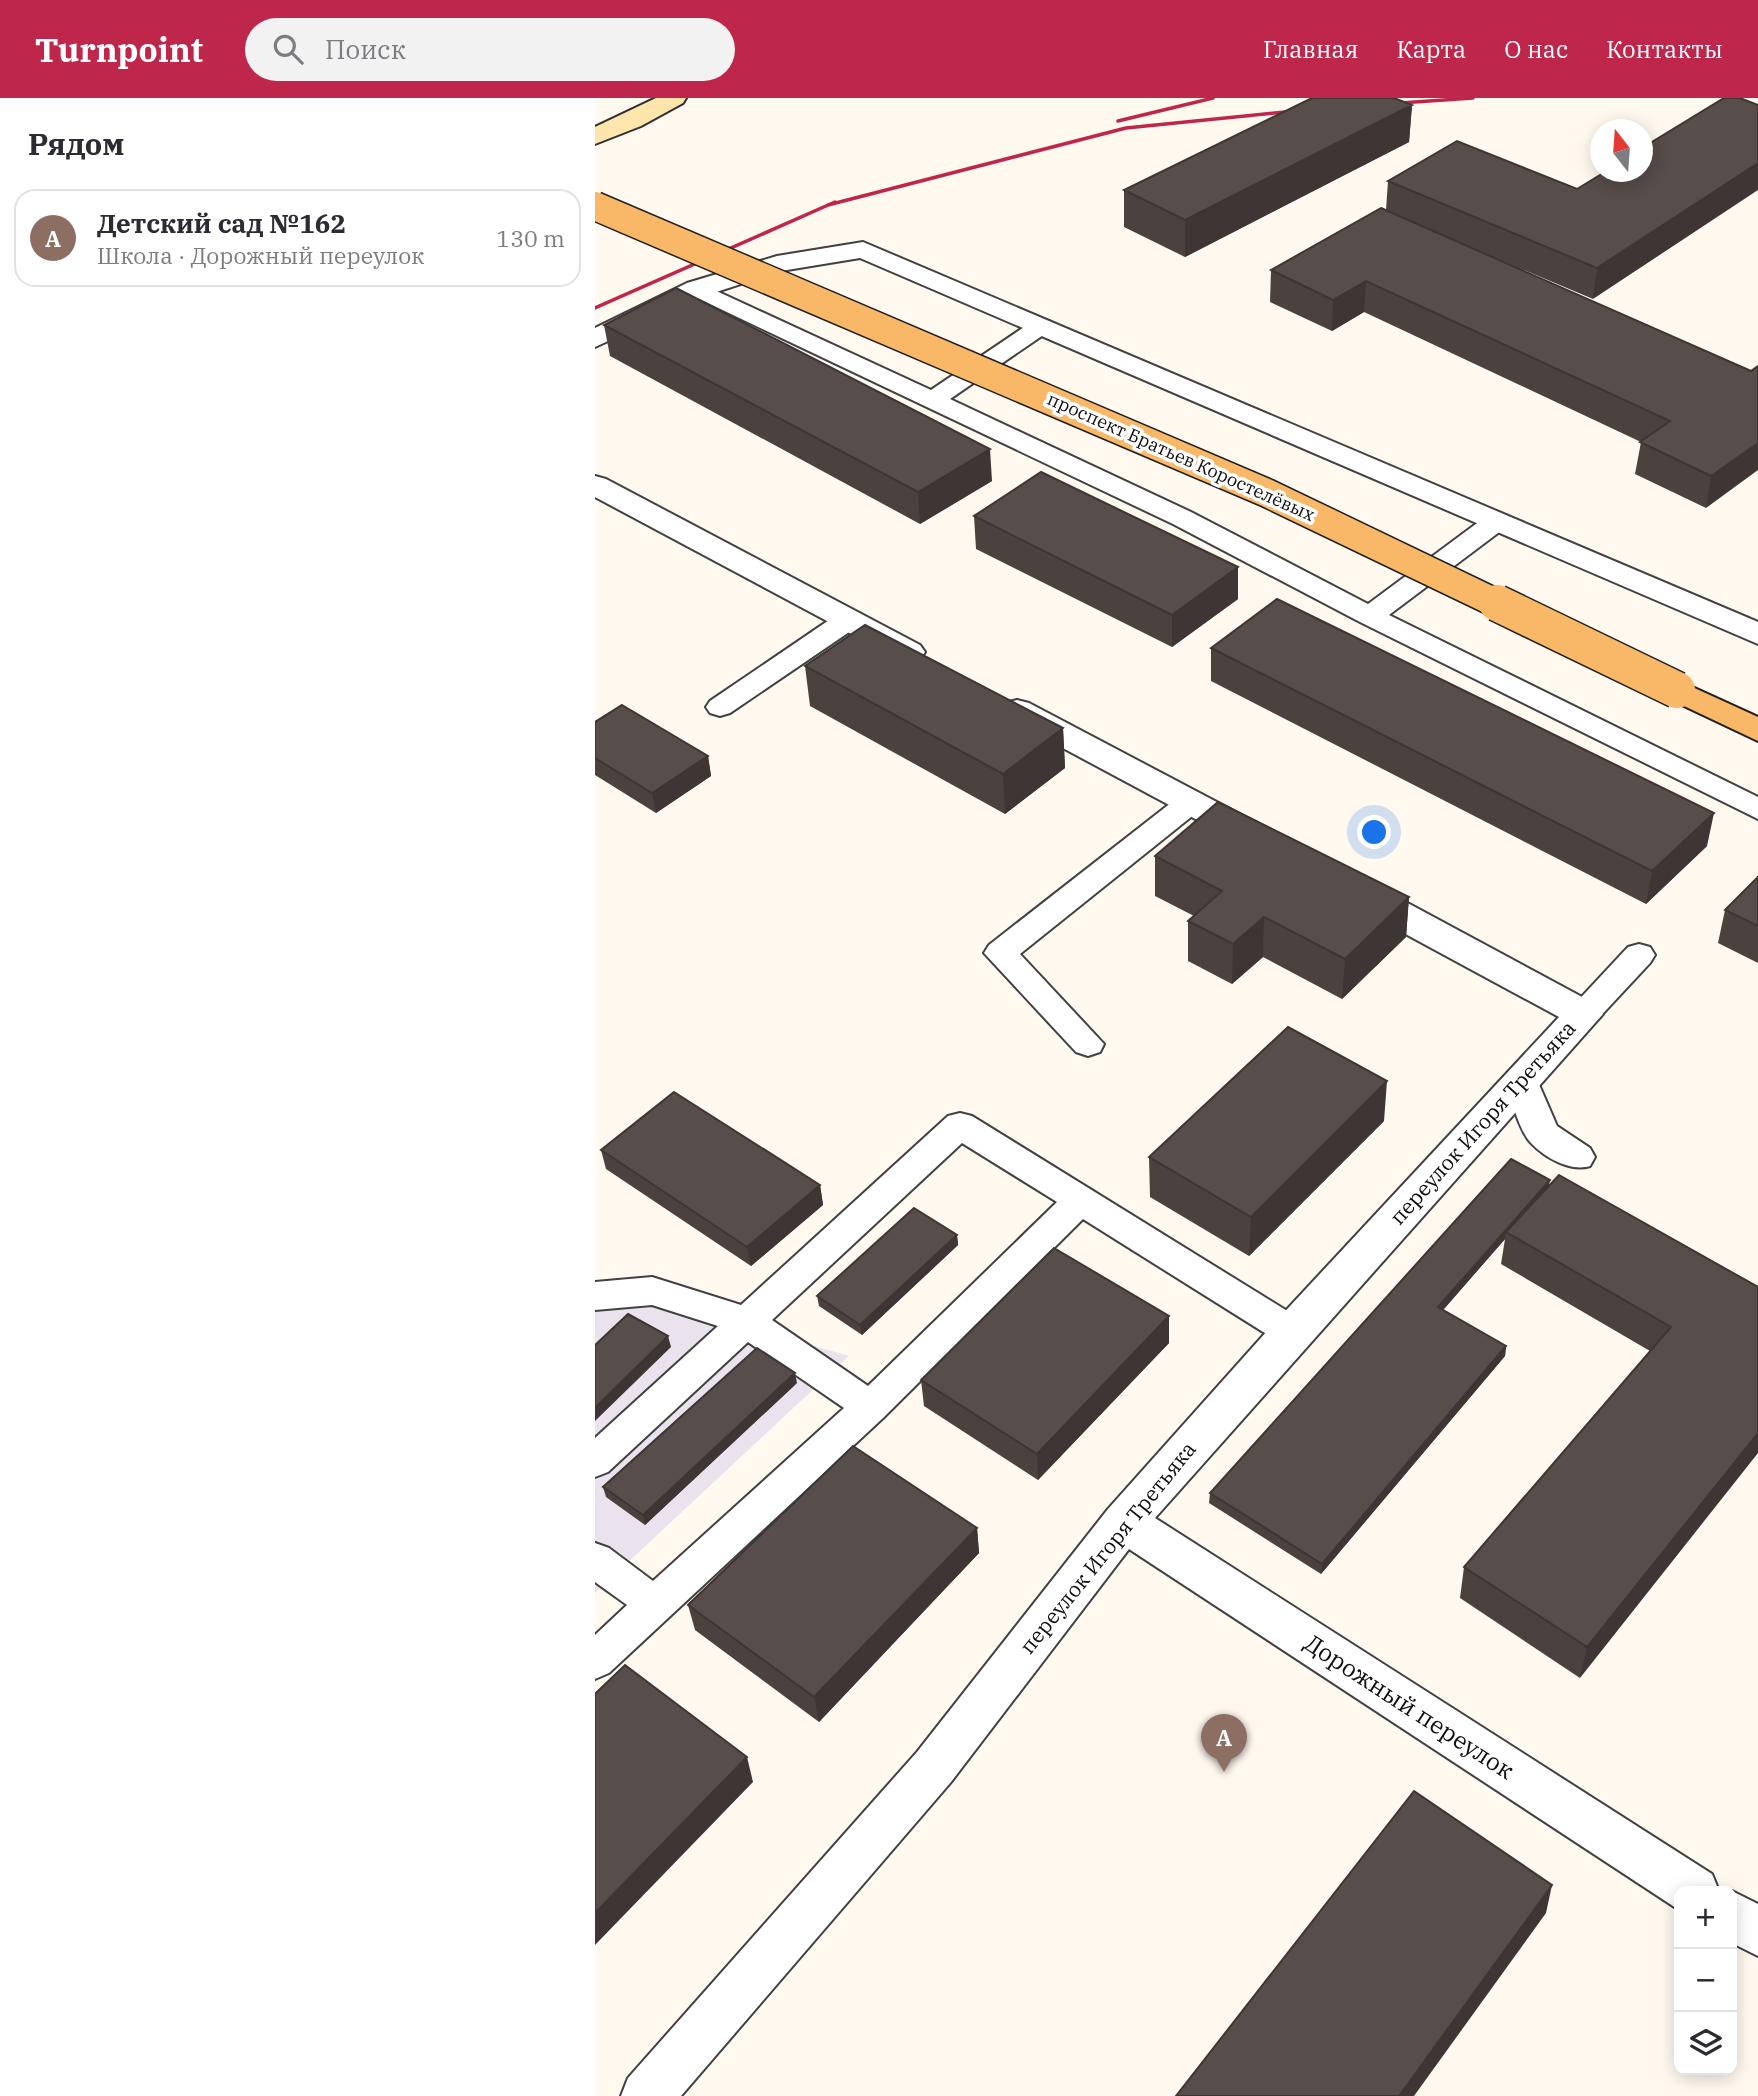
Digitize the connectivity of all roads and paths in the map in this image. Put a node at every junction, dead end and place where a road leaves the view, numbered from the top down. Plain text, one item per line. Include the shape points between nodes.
1 (674, 98) edge
2 (595, 136) edge
3 (595, 206) edge
4 (697, 289) junction
5 (1041, 326) junction
6 (595, 340) edge
7 (934, 399) junction
8 (595, 485) edge
9 (1497, 521) junction
10 (1370, 616) junction
11 (848, 620) junction
12 (1758, 634) edge
13 (934, 665) edge
14 (995, 698) edge
15 (720, 707) dead end
16 (1758, 730) edge
17 (1191, 802) junction
18 (1758, 809) edge
19 (1277, 848) edge
20 (1338, 881) edge
21 (1639, 955) dead end
22 (1584, 1014) junction
23 (1088, 1044) dead end
24 (1522, 1081) junction
25 (1578, 1157) dead end
26 (1081, 1200) junction
27 (595, 1296) edge
28 (746, 1321) junction
29 (1292, 1332) junction
30 (870, 1407) junction
31 (595, 1461) edge
32 (1124, 1522) junction
33 (595, 1560) edge
34 (655, 1604) junction
35 (595, 1661) edge
36 (1687, 1886) edge
37 (1737, 1918) edge
38 (1758, 1932) edge
39 (647, 2096) edge

1 - 2 main road
3 - 16 main road, проспект Братьев Коростелёвых, bridge via 1267,493
4 - 5 street via 777,264 863,250
4 - 6 street
4 - 7 lane
5 - 7 lane
5 - 9 street
7 - 10 lane via 1182,518
8 - 11 street
9 - 10 lane
9 - 12 street
10 - 18 lane
11 - 13 street
11 - 15 lane
14 - 17 street
17 - 19 street
17 - 23 lane via 1000,953
20 - 22 street
21 - 22 lane
22 - 24 street, переулок Игоря Третьяка
24 - 25 lane via 1543,1134
24 - 29 street, переулок Игоря Третьяка
26 - 28 lane via 960,1125
26 - 29 lane
26 - 30 lane
27 - 28 lane via 652,1291
28 - 30 lane
28 - 31 lane
29 - 32 street, переулок Игоря Третьяка
30 - 34 lane
32 - 36 street, Дорожный переулок
32 - 39 street, переулок Игоря Третьяка via 934,1767
33 - 34 lane
34 - 35 lane
37 - 38 street

